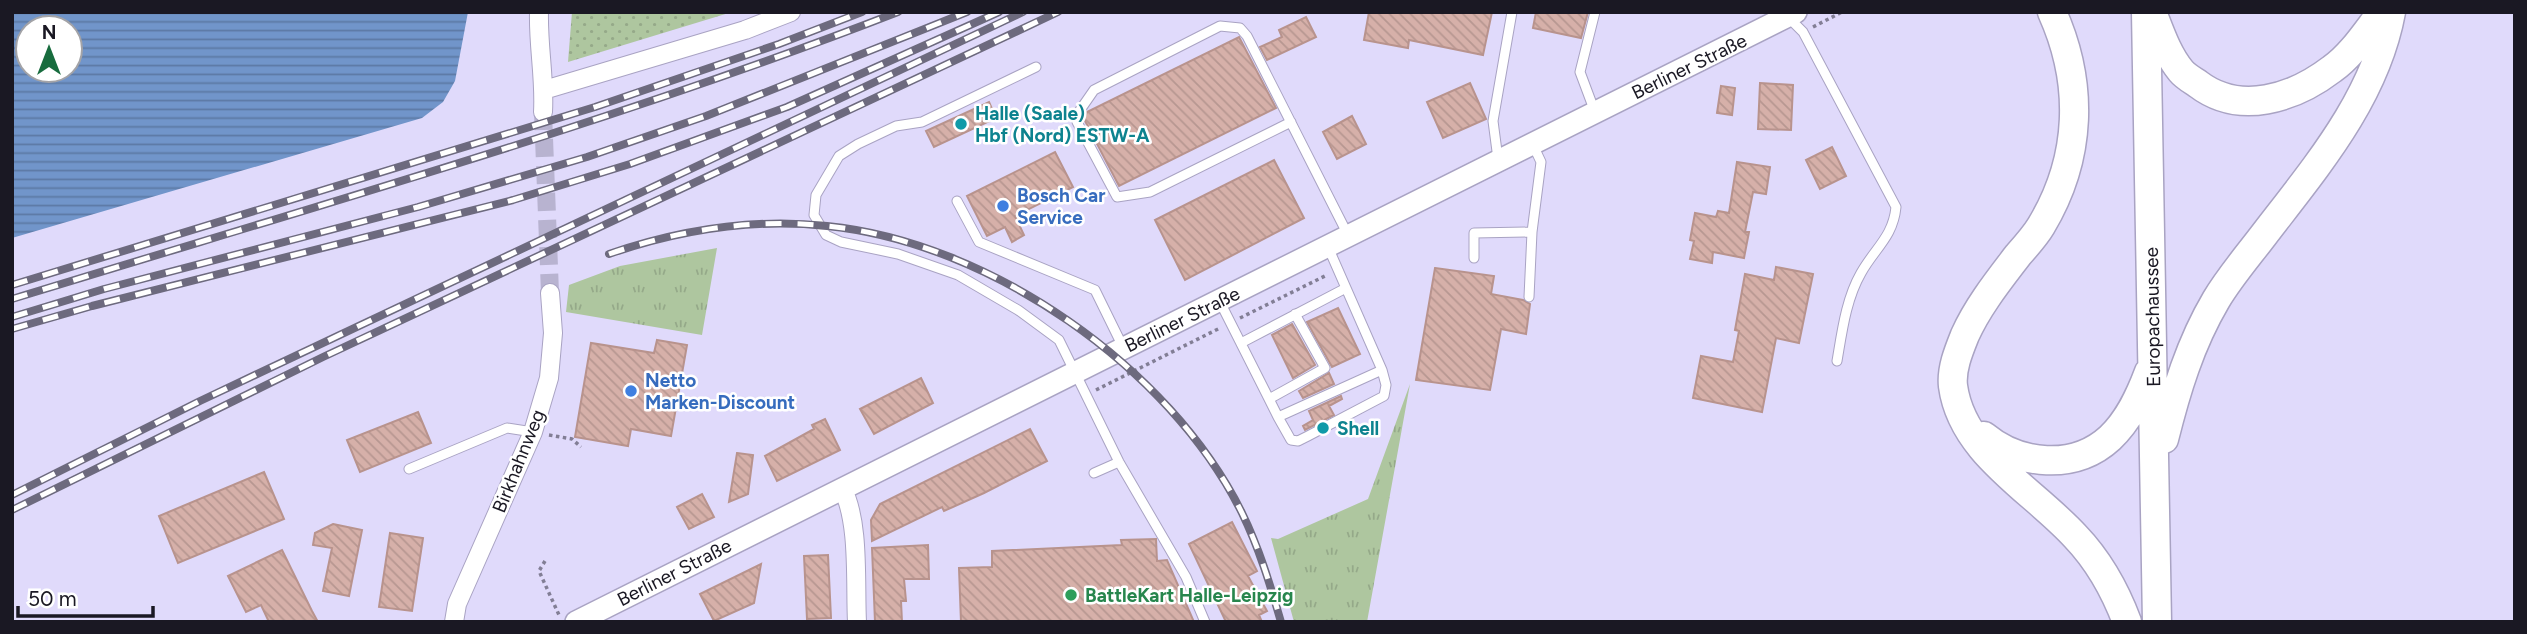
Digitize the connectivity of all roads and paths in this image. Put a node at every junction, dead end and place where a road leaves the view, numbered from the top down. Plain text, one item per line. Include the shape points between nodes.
1 (539, 12) edge
2 (791, 12) edge
3 (1512, 12) edge
4 (1595, 12) edge
5 (1842, 12) edge
6 (2052, 12) edge
7 (2146, 12) edge
8 (2152, 12) edge
9 (2382, 12) edge
10 (2391, 12) edge
11 (1793, 18) edge
12 (1036, 67) dead end
13 (544, 90) junction
14 (543, 112) tunnel mouth
15 (1595, 112) junction
16 (1291, 122) junction
17 (1532, 144) junction
18 (1498, 161) junction
19 (957, 201) dead end
20 (1532, 232) junction
21 (1349, 237) junction
22 (1328, 247) junction
23 (1474, 258) dead end
24 (1338, 269) junction
25 (1346, 288) junction
26 (551, 293) tunnel mouth
27 (1528, 297) dead end
28 (1219, 300) junction
29 (1295, 314) junction
30 (1231, 323) junction
31 (1241, 343) junction
32 (1123, 347) junction
33 (1837, 362) dead end
34 (2153, 363) junction
35 (1382, 370) junction
36 (1074, 373) junction
37 (1085, 396) junction
38 (1269, 399) junction
39 (1278, 417) junction
40 (1961, 418) junction
41 (533, 432) junction
42 (581, 447) dead end
43 (1119, 462) junction
44 (409, 469) dead end
45 (1094, 473) dead end
46 (2154, 476) junction
47 (842, 488) junction
48 (545, 561) dead end
49 (567, 618) edge
50 (454, 622) edge
51 (857, 622) edge
52 (1205, 622) edge
53 (2127, 622) edge
54 (2157, 622) edge

1 - 13 street
2 - 13 street
3 - 18 lane via 1493,121
4 - 15 lane via 1580,72
5 - 11 path
6 - 40 main road via 2063,35 2074,82 2075,129 2062,182 2041,226 1972,318 1957,355 1953,384
7 - 34 main road, Europachaussee
8 - 9 main road via 2182,72 2204,89 2230,100 2263,101 2300,90 2335,68
10 - 46 main road via 2388,32 2345,125 2206,318 2180,379
11 - 15 street, Berliner Straße
11 - 33 lane via 1896,207 1894,223 1852,293
12 - 36 lane via 922,122 896,126 839,156 816,195 814,215 826,235 958,275 1017,310 1059,340
13 - 14 street
15 - 17 street, Berliner Straße
16 - 16 lane via 1247,36 1230,25 1094,90 1077,122 1117,197 1150,192
16 - 21 lane
17 - 18 street, Berliner Straße
17 - 20 lane via 1541,162
18 - 21 street, Berliner Straße
19 - 32 lane via 979,242 1095,290
20 - 23 lane via 1474,233
20 - 27 lane
21 - 22 street, Berliner Straße
22 - 24 lane
22 - 28 street, Berliner Straße
24 - 25 lane
24 - 30 path
25 - 29 lane
25 - 35 lane
26 - 41 street, Birkhahnweg via 549,378
28 - 30 lane
28 - 32 street, Berliner Straße
29 - 31 lane
29 - 38 lane via 1325,368
30 - 31 lane
30 - 37 path
31 - 38 lane
32 - 36 street, Berliner Straße
34 - 40 main road via 2124,423 2110,438 2079,456 2060,460 2007,452
34 - 46 main road, Europachaussee
35 - 39 lane
35 - 39 lane via 1384,396 1298,441 1291,440
36 - 37 lane
36 - 47 street, Berliner Straße
37 - 43 lane
38 - 39 lane
40 - 53 main road via 1988,455 2093,557
41 - 42 path via 572,439
41 - 44 lane via 507,428
41 - 50 street, Birkhahnweg via 457,604
43 - 45 lane
43 - 52 lane via 1173,552
46 - 54 main road, Europachaussee
47 - 49 street, Berliner Straße
47 - 51 street via 853,525
48 - 49 path via 539,571

